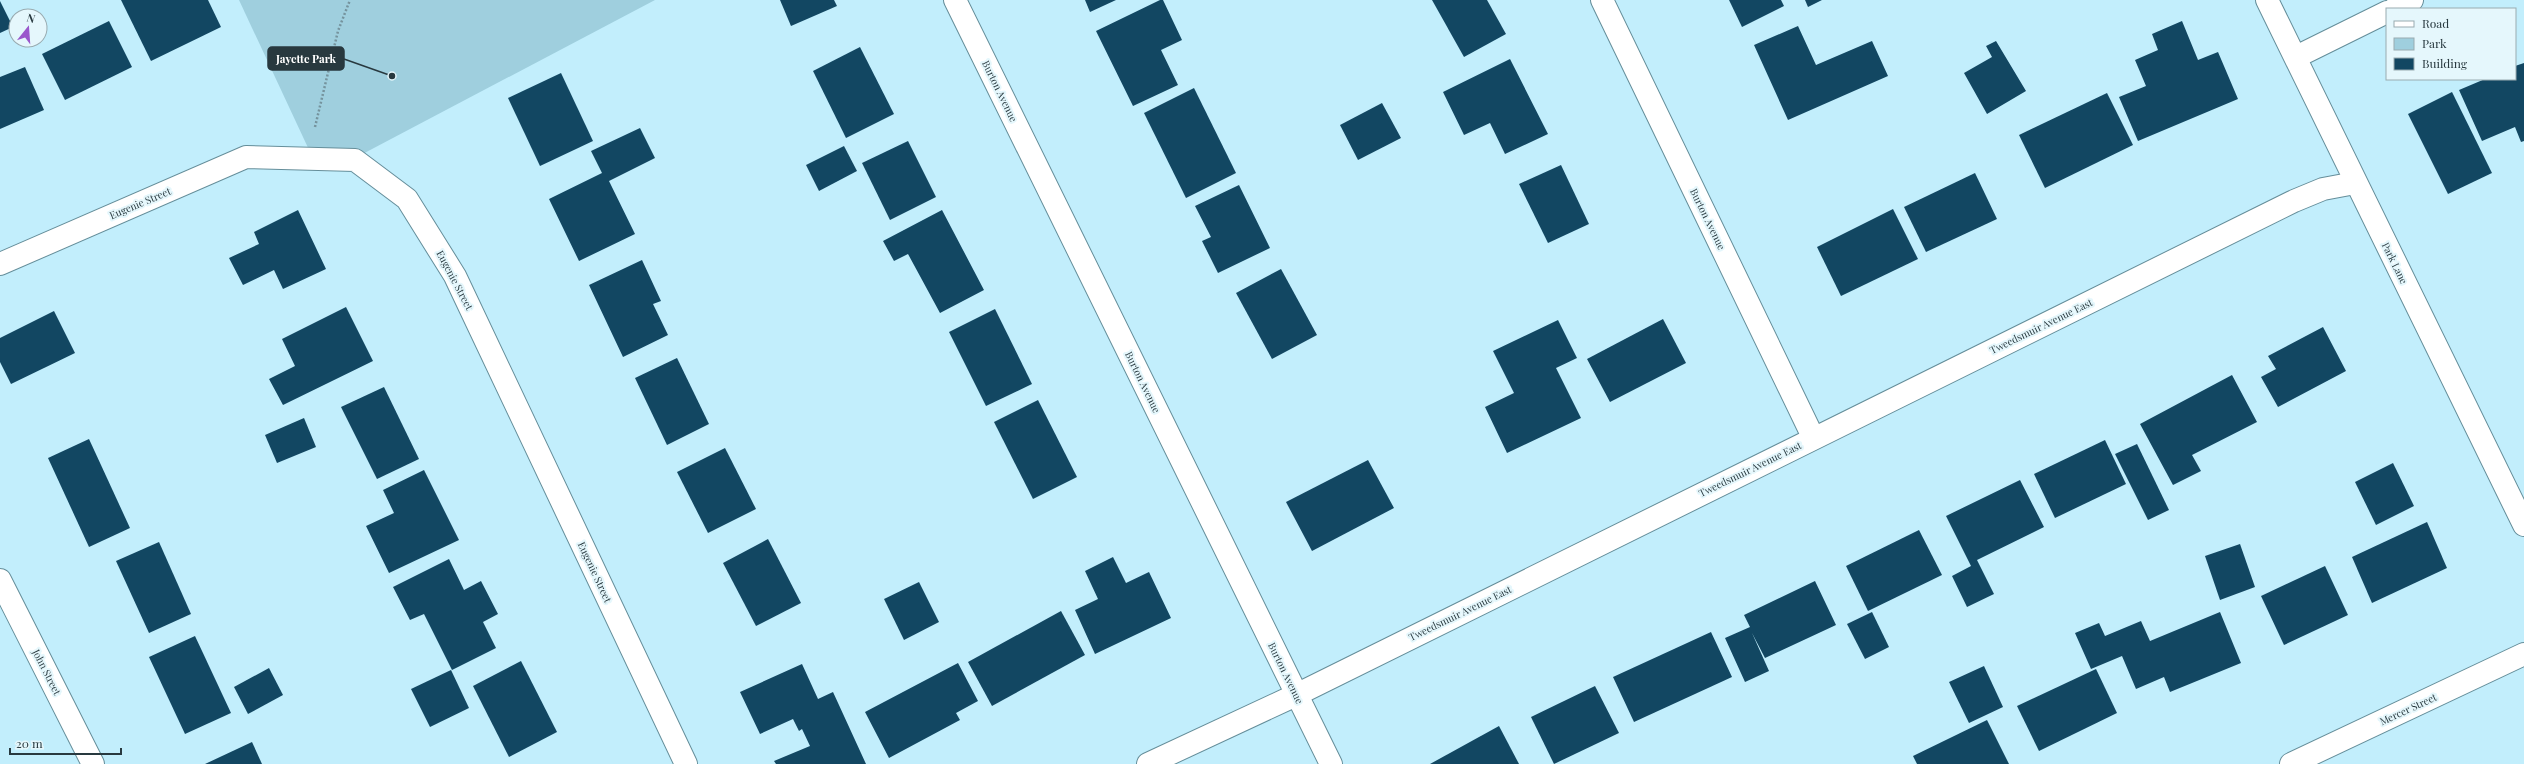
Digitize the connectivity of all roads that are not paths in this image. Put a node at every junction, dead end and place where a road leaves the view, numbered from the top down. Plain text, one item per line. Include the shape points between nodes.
1 (955, 0) edge
2 (1602, 0) edge
3 (2267, 0) edge
4 (2412, 0) edge
5 (2396, 8) edge
6 (2386, 12) edge
7 (2296, 57) junction
8 (2355, 182) junction
9 (0, 264) edge
10 (1813, 437) junction
11 (2524, 525) edge
12 (0, 580) edge
13 (2524, 654) edge
14 (1296, 695) junction
15 (93, 764) edge
16 (686, 764) edge
17 (1148, 764) edge
18 (1331, 764) edge
19 (2292, 764) edge

1 - 14 street, Burton Avenue
2 - 10 street, Burton Avenue
3 - 7 street, Park Lane
4 - 5 street
6 - 7 street
7 - 8 street, Park Lane
8 - 10 street, Tweedsmuir Avenue East via 2323,189 2294,201
8 - 11 street, Park Lane
9 - 16 street, Eugenie Street via 246,157 355,160 407,199 455,276
10 - 14 street, Tweedsmuir Avenue East
12 - 15 street, John Street
13 - 19 street, Mercer Street
14 - 17 street, Tweedsmuir Avenue East
14 - 18 street, Burton Avenue

